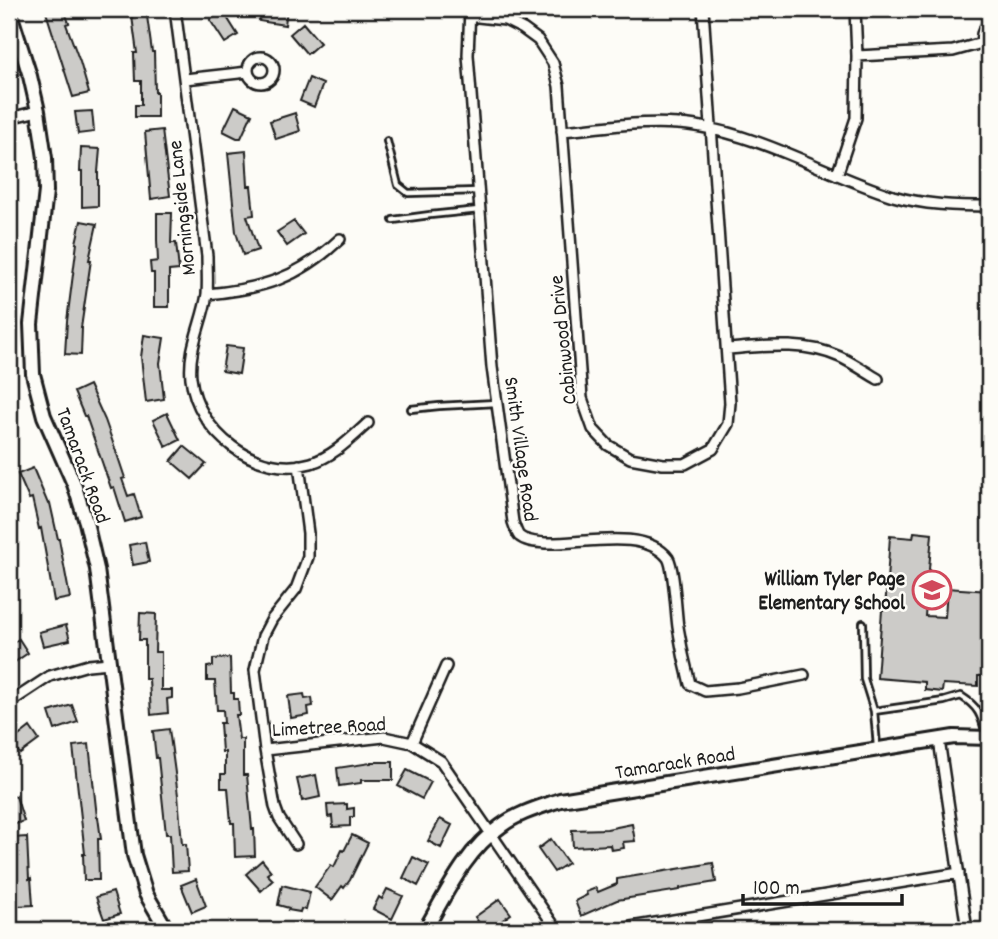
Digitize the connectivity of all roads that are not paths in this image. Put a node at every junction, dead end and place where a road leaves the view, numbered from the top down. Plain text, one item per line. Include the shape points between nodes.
1 (175, 9) edge
2 (703, 9) edge
3 (855, 9) edge
4 (9, 10) edge
5 (470, 13) edge
6 (989, 24) edge
7 (982, 43) junction
8 (989, 51) edge
9 (857, 56) junction
10 (248, 72) dead end
11 (185, 79) junction
12 (38, 111) junction
13 (9, 118) edge
14 (711, 129) junction
15 (562, 131) junction
16 (387, 141) dead end
17 (837, 175) junction
18 (478, 191) junction
19 (989, 206) edge
20 (480, 210) junction
21 (393, 220) dead end
22 (340, 239) dead end
23 (207, 294) junction
24 (727, 349) junction
25 (878, 379) dead end
26 (497, 403) junction
27 (411, 409) dead end
28 (368, 423) dead end
29 (299, 464) junction
30 (863, 623) dead end
31 (109, 663) junction
32 (446, 666) dead end
33 (804, 675) dead end
34 (9, 703) edge
35 (874, 711) junction
36 (988, 738) edge
37 (939, 740) junction
38 (412, 743) junction
39 (265, 750) junction
40 (877, 750) junction
41 (491, 835) junction
42 (296, 844) dead end
43 (959, 873) junction
44 (167, 930) edge
45 (425, 930) edge
46 (557, 930) edge
47 (620, 930) edge
48 (967, 930) edge

1 - 11 street, Morningside Lane
2 - 14 street, Cabinwood Drive
3 - 9 street
4 - 12 street, Tamarack Road
5 - 15 street, Cabinwood Drive via 505,20 538,40 553,62
5 - 18 street, Smith Village Road via 468,55
6 - 7 street via 982,31
7 - 8 street
7 - 9 street via 953,51
9 - 17 street via 856,118
10 - 11 street
11 - 23 street, Morningside Lane via 207,256
12 - 13 street
12 - 31 street, Tamarack Road via 46,191 31,324 33,374 44,416 86,522
14 - 15 street via 650,123
14 - 17 street via 759,142
14 - 24 street, Cabinwood Drive
15 - 24 street, Cabinwood Drive via 582,398 593,429 630,458 663,464 685,464 698,458 713,449 728,424
16 - 18 lane via 398,185 408,193
17 - 19 street via 895,197 945,206
18 - 20 street, Smith Village Road
20 - 21 lane
20 - 26 street, Smith Village Road
22 - 23 street via 323,256 275,282
23 - 29 street, Morningside Lane via 192,346 196,401 209,425 231,446 257,460 286,467
24 - 25 street via 814,348
26 - 27 lane
26 - 33 street, Smith Village Road via 517,534 541,543 612,540 657,548 670,561 682,658 690,684 705,691
28 - 29 street, Morningside Lane via 342,447 312,463
29 - 39 street, Limetree Road via 308,557 296,589 272,619 258,651 255,670
30 - 35 lane via 864,680
31 - 34 street via 50,676
31 - 44 street, Tamarack Road via 134,855 146,894
32 - 38 street
35 - 36 lane via 961,696 980,711
35 - 40 lane
36 - 37 street, Tamarack Road
37 - 40 street, Tamarack Road
37 - 43 street
38 - 39 street, Limetree Road via 384,737
38 - 41 street, Limetree Road via 441,761
39 - 42 street via 275,807
40 - 41 street, Tamarack Road via 560,800 524,813
41 - 45 street, Tamarack Road via 468,857
41 - 46 street, Limetree Road
43 - 47 street
43 - 48 street

